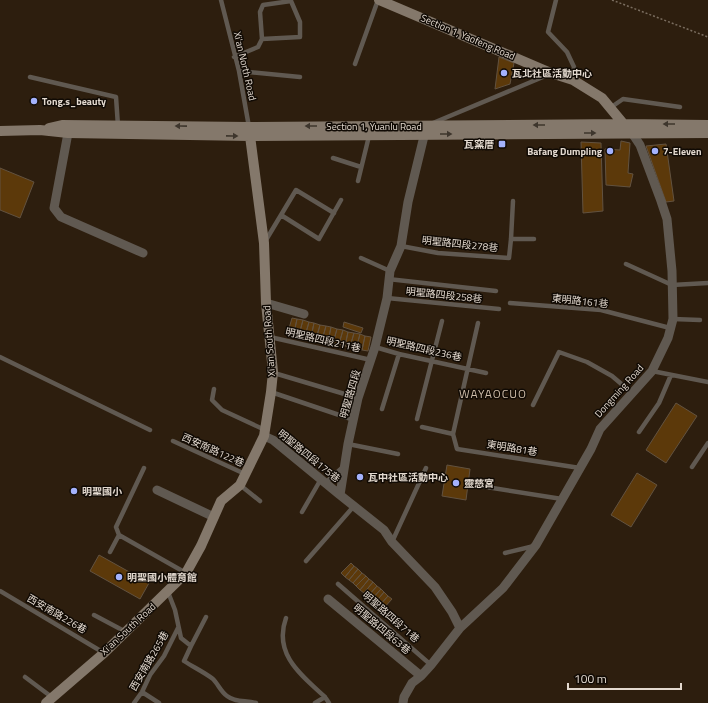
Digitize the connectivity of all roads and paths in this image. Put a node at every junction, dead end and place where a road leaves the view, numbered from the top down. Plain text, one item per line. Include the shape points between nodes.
1 (221, 0) edge
2 (379, 0) edge
3 (556, 0) edge
4 (612, 0) edge
5 (708, 37) edge
6 (262, 39) junction
7 (234, 57) junction
8 (355, 64) dead end
9 (239, 71) junction
10 (551, 73) junction
11 (30, 77) dead end
12 (300, 77) dead end
13 (573, 80) junction
14 (680, 107) dead end
15 (610, 108) junction
16 (623, 124) junction
17 (708, 125) edge
18 (40, 130) junction
19 (118, 130) junction
20 (425, 130) junction
21 (0, 131) edge
22 (250, 132) junction
23 (68, 133) junction
24 (632, 133) junction
25 (708, 133) edge
26 (369, 136) junction
27 (333, 158) dead end
28 (361, 167) junction
29 (358, 181) dead end
30 (342, 200) dead end
31 (513, 201) dead end
32 (334, 213) junction
33 (281, 215) junction
34 (512, 239) junction
35 (534, 239) dead end
36 (264, 243) junction
37 (401, 246) junction
38 (143, 253) dead end
39 (362, 258) dead end
40 (626, 264) dead end
41 (389, 275) junction
42 (708, 283) edge
43 (672, 285) junction
44 (496, 291) dead end
45 (387, 298) junction
46 (266, 303) junction
47 (510, 303) dead end
48 (499, 309) dead end
49 (304, 314) dead end
50 (700, 320) dead end
51 (442, 321) dead end
52 (478, 323) dead end
53 (671, 323) junction
54 (270, 337) junction
55 (376, 347) junction
56 (398, 354) junction
57 (0, 357) edge
58 (372, 360) junction
59 (432, 361) junction
60 (468, 368) junction
61 (652, 371) junction
62 (273, 372) junction
63 (486, 373) dead end
64 (671, 375) junction
65 (708, 382) edge
66 (214, 389) dead end
67 (271, 392) junction
68 (632, 393) junction
69 (358, 398) junction
70 (533, 405) dead end
71 (382, 409) dead end
72 (417, 419) dead end
73 (354, 420) junction
74 (422, 427) dead end
75 (150, 430) dead end
76 (639, 432) dead end
77 (264, 433) junction
78 (453, 434) junction
79 (173, 442) dead end
80 (708, 443) edge
81 (348, 444) junction
82 (398, 454) dead end
83 (345, 465) junction
84 (144, 468) dead end
85 (426, 468) dead end
86 (580, 468) junction
87 (692, 468) dead end
88 (245, 474) junction
89 (323, 481) junction
90 (240, 485) junction
91 (480, 486) dead end
92 (157, 490) dead end
93 (340, 495) junction
94 (562, 499) junction
95 (260, 501) dead end
96 (354, 506) junction
97 (302, 512) dead end
98 (214, 517) junction
99 (118, 535) junction
100 (392, 542) junction
101 (536, 546) junction
102 (110, 552) dead end
103 (505, 553) dead end
104 (306, 562) dead end
105 (186, 573) junction
106 (338, 584) dead end
107 (0, 591) edge
108 (168, 592) junction
109 (328, 599) dead end
110 (94, 615) dead end
111 (206, 617) dead end
112 (286, 618) dead end
113 (178, 628) junction
114 (460, 628) junction
115 (126, 632) junction
116 (191, 646) junction
117 (104, 652) junction
118 (431, 665) junction
119 (25, 676) dead end
120 (421, 676) junction
121 (142, 692) junction
122 (325, 697) junction
123 (49, 700) edge
124 (134, 703) edge
125 (159, 703) edge
126 (256, 703) edge
127 (315, 703) edge
128 (329, 703) edge
129 (404, 703) edge

1 - 7 lane, Xi'an North Road
2 - 8 lane
2 - 10 main road, Section 1, Yaofeng Road
3 - 13 lane via 548,32 567,52 574,67
4 - 5 path
6 - 6 lane via 260,12 264,5 291,1 300,22 300,37
6 - 7 lane via 258,46
7 - 9 lane, Xi'an North Road
9 - 12 lane
9 - 22 lane, Xi'an North Road
10 - 13 main road, Section 1, Yaofeng Road
10 - 20 lane
11 - 19 lane via 116,97
13 - 15 main road, Section 1, Yaofeng Road via 602,98
14 - 15 lane via 623,99
15 - 16 main road, Section 1, Yaofeng Road
17 -> 16 main road, Section 1, Yuanlu Road
16 -> 20 main road, Section 1, Yuanlu Road
16 - 24 main road, Section 1, Yaofeng Road
18 - 19 main road, Section 1, Yuanlu Road via 62,125
18 - 21 main road, Section 1, Yuanlu Road
18 - 23 main road, Section 1, Yuanlu Road
19 - 22 main road, Section 1, Yuanlu Road
19 - 23 main road, Section 1, Yuanlu Road
20 -> 22 main road, Section 1, Yuanlu Road
20 -> 24 main road, Section 1, Yuanlu Road
20 - 26 main road, Section 1, Yuanlu Road
20 - 37 street, 明聖路四段 via 408,202
22 - 26 main road, Section 1, Yuanlu Road
22 - 36 main road, Xi'an South Road
23 - 38 street via 54,208 61,217
24 - 25 main road, Section 1, Yuanlu Road
24 - 43 street, Dongming Road via 640,146 667,219
26 - 28 lane
27 - 28 lane
28 - 29 lane
30 - 32 lane
31 - 34 lane, 明聖路四段278巷
32 - 33 lane via 296,190
32 - 33 lane via 319,239
33 - 36 lane
34 - 35 lane
34 - 37 lane, 明聖路四段278巷 via 509,258 438,253
36 - 46 main road, Xi'an South Road
37 - 41 street, 明聖路四段
39 - 41 lane
40 - 43 lane
41 - 44 lane
41 - 45 street, 明聖路四段
42 - 43 lane
43 - 53 street, Dongming Road
45 - 48 lane, 明聖路四段258巷
45 - 55 street, 明聖路四段
46 - 49 street
46 - 54 main road, Xi'an South Road
47 - 53 lane, 東明路161巷 via 601,310
50 - 53 lane, 東明路161巷
51 - 59 lane
52 - 60 lane
53 - 61 street, Dongming Road via 668,338
54 - 58 lane, 明聖路四段211巷
54 - 62 main road, Xi'an South Road
55 - 56 lane, 明聖路四段236巷
55 - 58 street, 明聖路四段
56 - 59 lane, 明聖路四段236巷
56 - 71 lane
57 - 75 lane
58 - 69 street, 明聖路四段
59 - 60 lane, 明聖路四段236巷
59 - 72 lane
60 - 63 lane, 明聖路四段236巷
60 - 78 lane
61 - 64 lane
61 - 68 street, Dongming Road
62 - 67 main road, Xi'an South Road
62 - 69 lane
64 - 65 lane
64 - 76 lane via 659,404
66 - 77 lane via 212,400 222,410
67 - 73 lane
67 - 77 main road, Xi'an South Road
68 - 70 lane via 612,376 587,362 559,352
68 - 86 street, Dongming Road via 600,429
69 - 73 street, 明聖路四段
73 - 81 street, 明聖路四段
74 - 78 lane
77 - 88 main road, Xi'an South Road
77 - 89 street, 明聖路四段175巷
78 - 86 lane, 東明路81巷 via 457,449
79 - 88 lane, 西安南路122巷
80 - 87 lane
81 - 82 lane
81 - 83 street, 明聖路四段
83 - 89 lane
83 - 93 street, 明聖路四段
84 - 99 lane via 116,527
85 - 100 lane
86 - 94 street, Dongming Road
88 - 90 main road, Xi'an South Road
89 - 93 street, 明聖路四段175巷
89 - 97 lane
90 - 95 lane
90 - 98 main road, Xi'an South Road via 221,501
91 - 94 lane
92 - 98 street
93 - 96 street
94 - 101 street, Dongming Road
96 - 100 street via 384,530
96 - 104 lane
98 - 105 main road, Xi'an South Road
99 - 102 lane
99 - 105 lane
100 - 114 street via 435,587
101 - 103 lane
101 - 114 street, Dongming Road via 503,588
105 - 108 main road, Xi'an South Road
106 - 118 lane, 明聖路四段71巷
107 - 117 lane, 西安南路226巷
108 - 113 lane
108 - 115 main road, Xi'an South Road
109 - 120 street, 明聖路四段63巷
110 - 115 lane
111 - 116 lane
112 - 122 lane via 282,636 287,656 301,676
113 - 116 lane via 181,638
113 - 121 lane, 西安南路265巷
114 - 118 street, Dongming Road
115 - 117 main road, Xi'an South Road
116 - 126 lane via 184,660 214,680 227,696 240,702
117 - 123 main road, Xi'an South Road
118 - 120 street, Dongming Road
119 - 123 lane
120 - 129 street, Dongming Road via 412,683 404,697
121 - 124 lane, 西安南路265巷
121 - 125 lane
122 - 127 lane
122 - 128 lane

